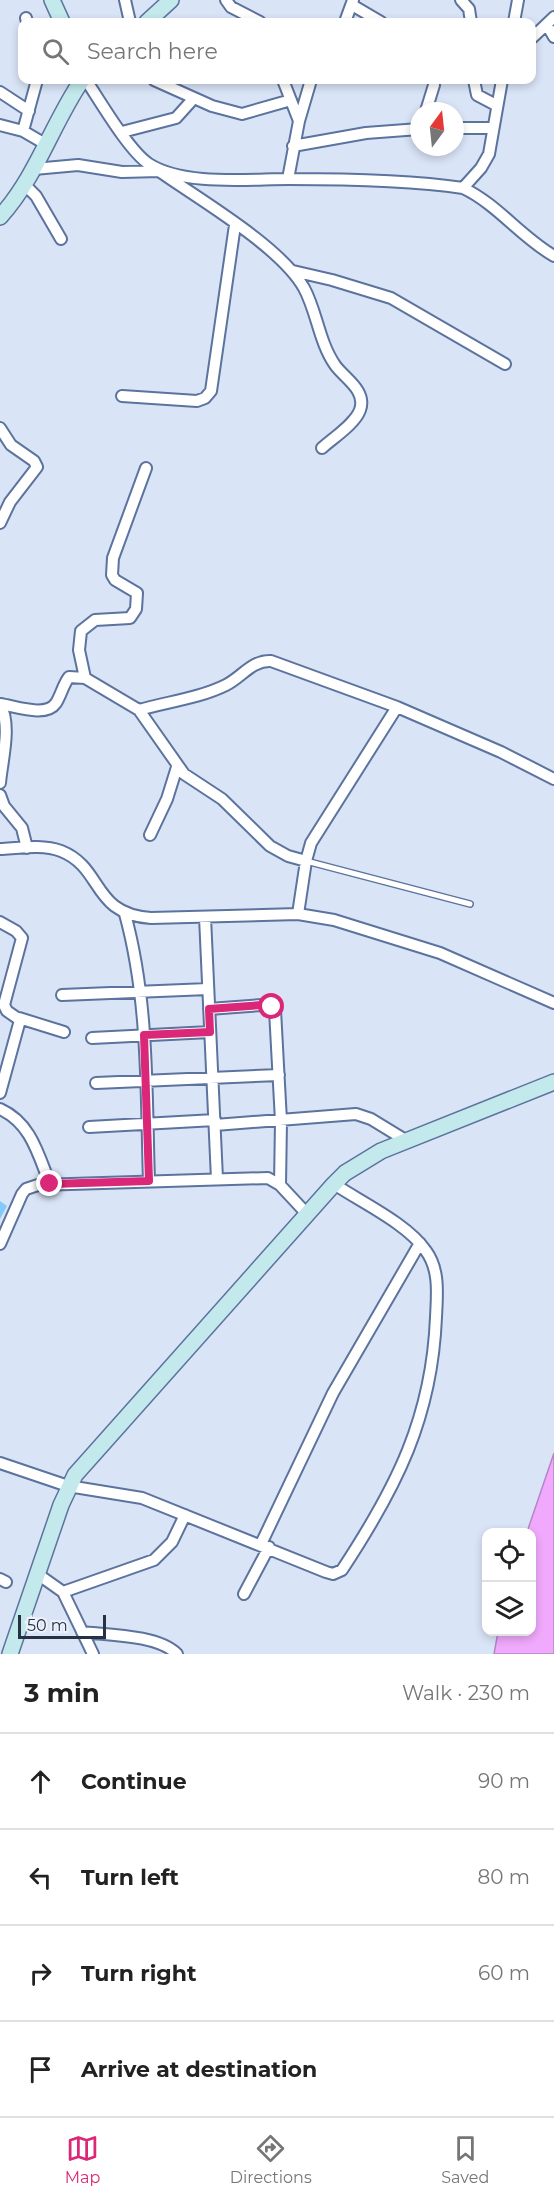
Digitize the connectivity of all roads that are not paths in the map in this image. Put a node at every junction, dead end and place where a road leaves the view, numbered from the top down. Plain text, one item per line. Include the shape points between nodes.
1 (52, 0) edge
2 (125, 0) edge
3 (171, 0) edge
4 (226, 0) edge
5 (461, 0) edge
6 (518, 0) edge
7 (352, 3) edge
8 (60, 18) edge
9 (129, 18) edge
10 (151, 18) edge
11 (252, 18) edge
12 (346, 18) edge
13 (375, 18) edge
14 (470, 18) edge
15 (515, 18) edge
16 (551, 21) edge
17 (536, 34) edge
18 (554, 37) edge
19 (36, 84) edge
20 (81, 84) edge
21 (87, 84) edge
22 (163, 84) edge
23 (285, 84) edge
24 (310, 84) edge
25 (475, 84) edge
26 (501, 84) edge
27 (434, 85) dead end
28 (0, 92) edge
29 (194, 98) junction
30 (291, 100) junction
31 (429, 102) edge
32 (496, 105) junction
33 (29, 111) junction
34 (299, 121) junction
35 (0, 125) edge
36 (464, 128) edge
37 (491, 128) junction
38 (410, 130) edge
39 (23, 131) junction
40 (122, 132) junction
41 (47, 145) junction
42 (293, 146) junction
43 (149, 164) junction
44 (34, 169) junction
45 (159, 171) junction
46 (288, 179) junction
47 (25, 185) junction
48 (463, 188) junction
49 (0, 217) edge
50 (235, 225) junction
51 (61, 238) dead end
52 (554, 256) edge
53 (293, 271) junction
54 (505, 364) dead end
55 (122, 396) dead end
56 (0, 428) edge
57 (322, 448) dead end
58 (146, 468) dead end
59 (0, 523) edge
60 (85, 678) junction
61 (0, 704) edge
62 (397, 707) junction
63 (139, 710) junction
64 (177, 767) junction
65 (554, 779) edge
66 (0, 783) edge
67 (0, 795) edge
68 (2, 806) edge
69 (150, 835) dead end
70 (27, 848) junction
71 (0, 849) edge
72 (306, 861) junction
73 (470, 904) dead end
74 (125, 914) junction
75 (298, 914) junction
76 (205, 916) junction
77 (0, 922) edge
78 (208, 989) junction
79 (142, 992) junction
80 (62, 995) dead end
81 (3, 999) edge
82 (554, 1003) edge
83 (209, 1009) junction
84 (20, 1018) junction
85 (64, 1032) dead end
86 (210, 1032) junction
87 (144, 1035) junction
88 (92, 1038) dead end
89 (279, 1075) junction
90 (213, 1078) junction
91 (145, 1080) junction
92 (554, 1082) edge
93 (96, 1083) dead end
94 (0, 1093) edge
95 (0, 1108) edge
96 (281, 1121) junction
97 (215, 1123) junction
98 (147, 1124) junction
99 (89, 1127) dead end
100 (407, 1141) junction
101 (218, 1179) junction
102 (149, 1181) junction
103 (50, 1184) junction
104 (334, 1184) junction
105 (279, 1185) junction
106 (307, 1214) junction
107 (420, 1243) junction
108 (0, 1244) edge
109 (0, 1463) edge
110 (68, 1486) junction
111 (185, 1515) junction
112 (265, 1546) junction
113 (39, 1575) junction
114 (63, 1592) junction
115 (244, 1594) dead end
116 (82, 1632) junction
117 (10, 1654) edge
118 (93, 1654) edge
119 (177, 1654) edge

1 - 8 street
2 - 9 street
3 - 10 street
4 - 11 street
5 - 14 street
6 - 15 street
7 - 12 street
7 - 13 street
16 - 17 street
16 - 18 street
19 - 33 street
20 - 41 street via 69,98
21 - 40 street
22 - 29 street
23 - 30 street
24 - 34 street
25 - 32 street via 477,95
26 - 32 street
27 - 31 street
28 - 33 street
29 - 30 street via 242,114
29 - 40 street via 176,118
30 - 34 street
32 - 37 street
33 - 39 street
34 - 42 street
35 - 39 street
36 - 37 street
37 - 48 street via 489,154
38 - 42 street
39 - 41 street
40 - 43 street
41 - 44 street
42 - 46 street
43 - 45 street
43 - 46 street via 204,178
44 - 45 street via 78,165 130,172
44 - 47 street
45 - 50 street
46 - 48 street
47 - 49 street
47 - 51 street
48 - 52 street
50 - 53 street
50 - 55 street via 211,392 197,401
53 - 54 street via 391,298
53 - 57 street via 305,290 334,364 361,396 356,418
56 - 59 street via 11,445 37,467 10,502
58 - 60 street via 112,568 115,580 137,593 136,609 130,618 95,620 81,631 79,650
60 - 61 street via 69,677 49,709
60 - 63 street
61 - 66 street via 5,723
62 - 63 street via 262,661 217,689
62 - 65 street
62 - 72 street via 316,835
63 - 64 street
64 - 69 street
64 - 72 street via 222,800 270,846
67 - 68 street
68 - 70 street via 22,828
70 - 71 street
70 - 74 street via 48,848 73,857 109,902
72 - 73 lane
72 - 75 street
74 - 76 street via 151,918
74 - 79 street
75 - 76 street
75 - 82 street via 334,920 440,953
76 - 78 street
77 - 81 street via 22,938
78 - 79 street
78 - 83 street
79 - 80 street
79 - 87 street
81 - 84 street via 5,1009
83 - 86 street
83 - 89 street via 272,1007 276,1015
84 - 85 street
84 - 94 street
86 - 87 street
86 - 90 street
87 - 88 street
87 - 91 street
89 - 90 street
89 - 96 street
90 - 91 street
90 - 97 street
91 - 93 street
91 - 98 street
92 - 100 street
95 - 103 street via 11,1113 30,1134
96 - 97 street
96 - 100 street via 364,1116
96 - 105 street
97 - 98 street
97 - 101 street
98 - 99 street
98 - 102 street
100 - 104 street via 363,1161
101 - 102 street
101 - 105 street via 268,1178
102 - 103 street
103 - 108 street via 32,1186 22,1194
104 - 106 street
104 - 107 street
105 - 106 street
106 - 110 street
107 - 112 street via 333,1393
107 - 112 street via 436,1274 433,1363 422,1412 391,1492 337,1573
109 - 110 street
110 - 111 street via 142,1498
110 - 113 street
111 - 112 street
111 - 114 street via 172,1542 154,1560
112 - 115 street
113 - 114 street
113 - 117 street
114 - 116 street
116 - 118 street
116 - 119 street via 155,1642 171,1647

